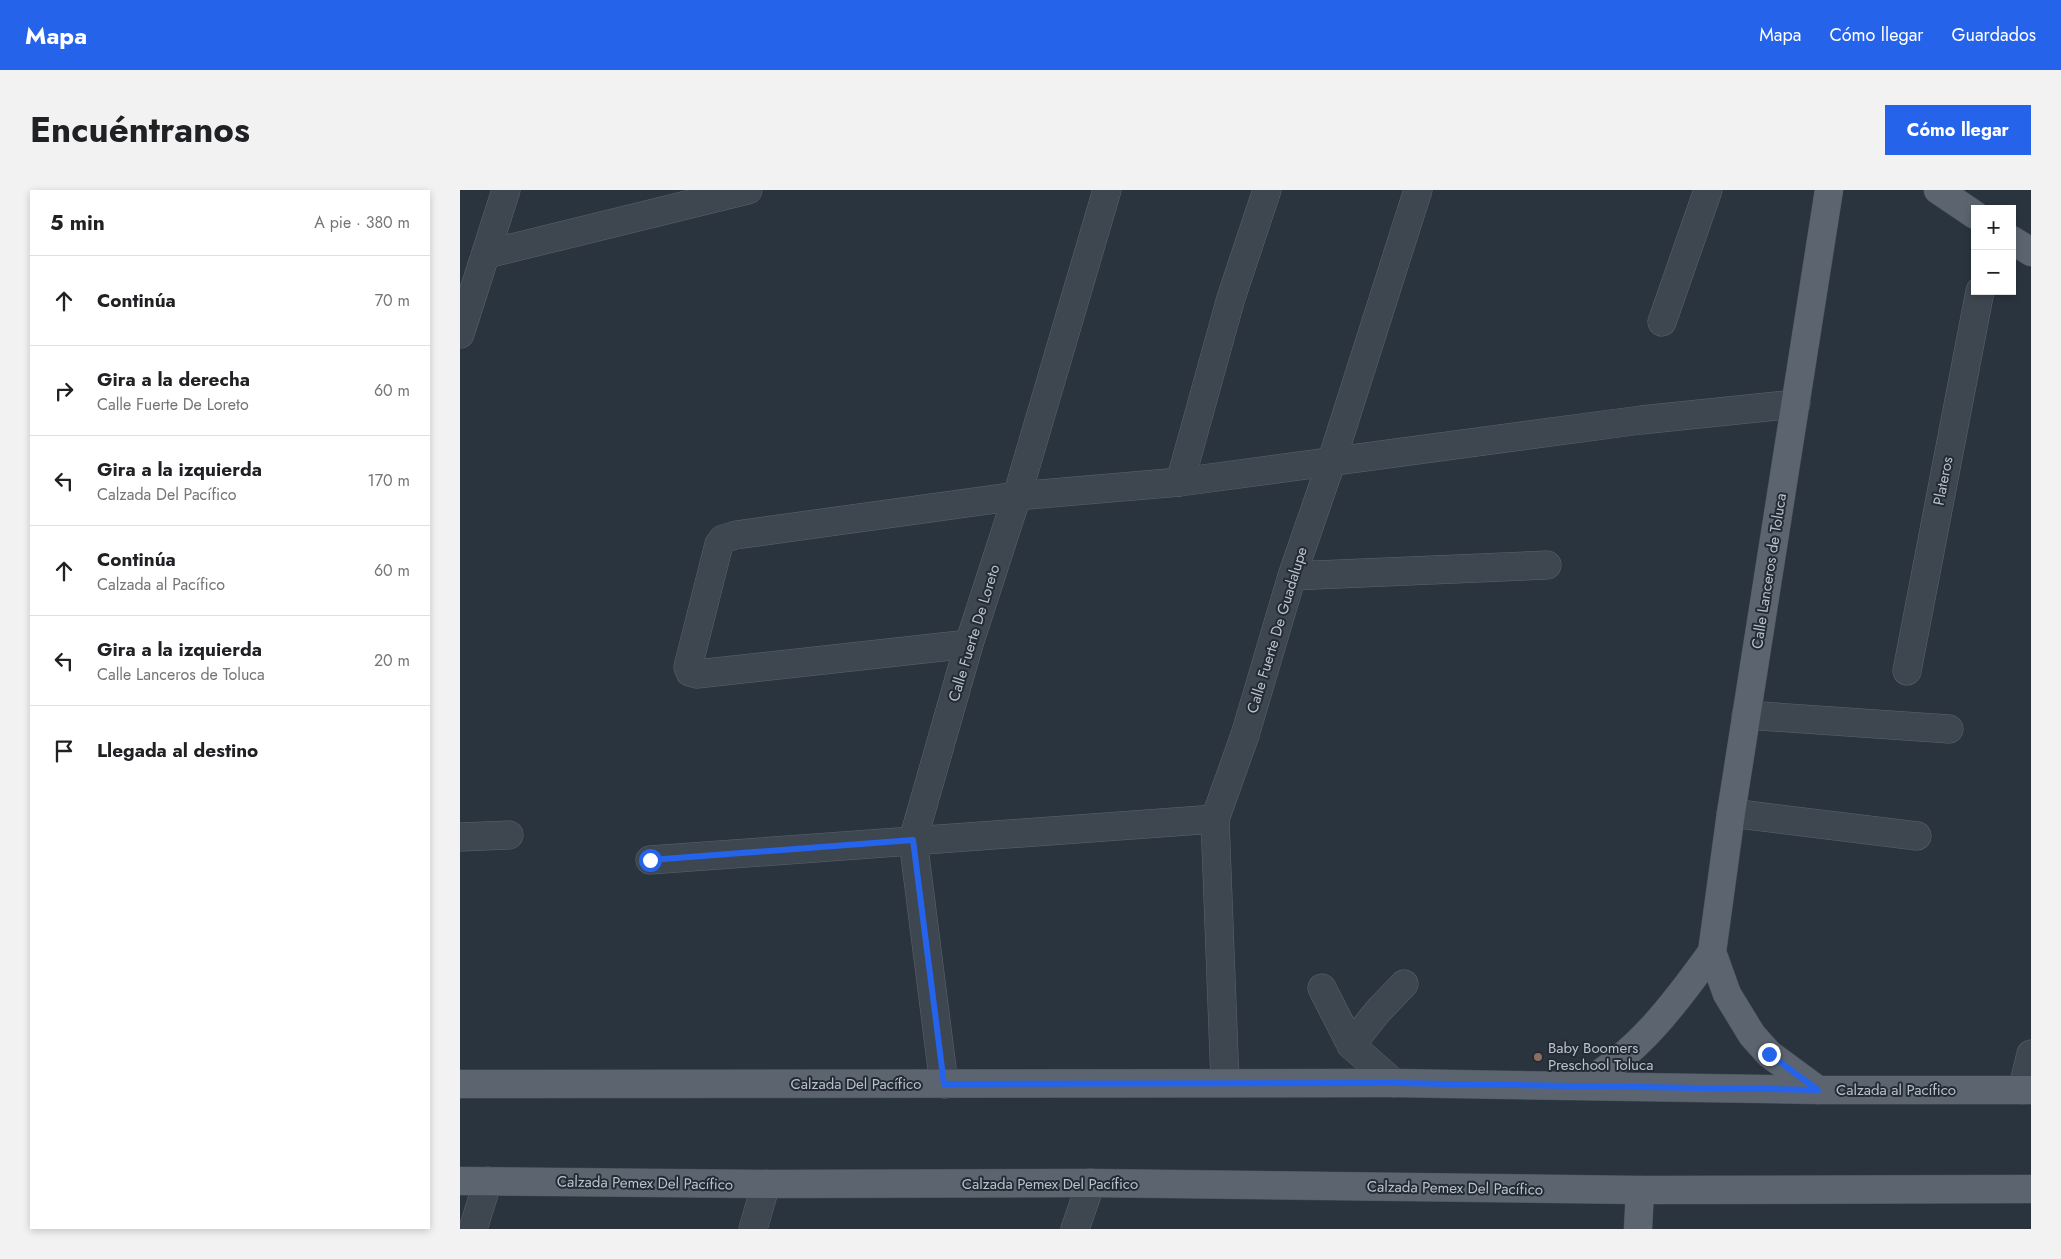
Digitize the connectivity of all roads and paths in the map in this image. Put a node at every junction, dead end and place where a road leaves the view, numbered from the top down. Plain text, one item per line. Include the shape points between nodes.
1 (506, 190) edge
2 (748, 190) edge
3 (1107, 190) edge
4 (1267, 190) edge
5 (1418, 190) edge
6 (1708, 190) edge
7 (1829, 190) edge
8 (1938, 190) edge
9 (1971, 212) edge
10 (2016, 243) edge
11 (2031, 252) edge
12 (487, 254) junction
13 (1979, 295) edge
14 (1662, 322) dead end
15 (460, 334) edge
16 (1796, 404) junction
17 (1331, 463) junction
18 (1180, 482) junction
19 (1017, 496) junction
20 (1547, 565) dead end
21 (1292, 576) junction
22 (969, 644) junction
23 (1907, 671) dead end
24 (1746, 715) junction
25 (1949, 729) dead end
26 (1731, 813) junction
27 (1215, 819) junction
28 (509, 834) dead end
29 (1917, 836) dead end
30 (460, 837) edge
31 (913, 840) junction
32 (650, 860) dead end
33 (1712, 952) junction
34 (1404, 984) dead end
35 (1322, 988) dead end
36 (1351, 1045) junction
37 (2031, 1054) edge
38 (1224, 1083) junction
39 (1394, 1083) junction
40 (460, 1084) edge
41 (944, 1084) junction
42 (1581, 1085) junction
43 (1818, 1090) junction
44 (2026, 1090) edge
45 (460, 1181) edge
46 (488, 1181) junction
47 (1091, 1183) junction
48 (766, 1184) junction
49 (2031, 1189) edge
50 (1640, 1190) junction
51 (473, 1229) edge
52 (753, 1229) edge
53 (1075, 1229) edge
54 (1638, 1229) edge

1 - 12 street
2 - 12 street
3 - 19 street, Calle Fuerte De Loreto
4 - 18 street via 1231,298
5 - 17 street, Calle Fuerte De Guadalupe
6 - 14 street
7 - 16 main road, Calle Lanceros de Toluca
8 - 9 main road
10 - 11 main road
12 - 15 street
13 - 23 street, Plateros
16 - 17 street via 1641,420
16 - 24 main road, Calle Lanceros de Toluca
17 - 18 street
17 - 21 street, Calle Fuerte De Guadalupe
18 - 19 street
19 - 22 street, Calle Fuerte De Loreto
19 - 22 street via 736,534 723,539 719,544 688,667 690,672 697,674
20 - 21 street
21 - 27 street, Calle Fuerte De Guadalupe via 1245,735
22 - 31 street, Calle Fuerte De Loreto
24 - 25 street
24 - 26 main road, Calle Lanceros de Toluca
26 - 29 street
26 - 33 main road, Calle Lanceros de Toluca
27 - 31 street
27 - 38 street, Calle Fuerte De Guadalupe
28 - 30 street
31 - 32 street
31 - 41 street, Calle Fuerte De Loreto
33 - 42 main road, Calle Lanceros de Toluca via 1654,1026 1603,1073
33 - 43 main road, Calle Lanceros de Toluca via 1727,994 1752,1034 1769,1054
34 - 36 street
35 - 36 street
36 - 39 street
37 - 44 street
38 - 39 main road, Calzada Del Pacífico
38 - 41 main road, Calzada Del Pacífico
39 - 42 main road, Calzada Del Pacífico
40 - 41 main road, Calzada Del Pacífico
42 - 43 main road, Calzada al Pacífico
43 - 44 main road, Calzada al Pacífico
45 - 46 main road, Calzada Pemex Del Pacífico
46 - 48 main road, Calzada Pemex Del Pacífico
46 - 51 street
47 - 48 main road, Calzada Pemex Del Pacífico
47 - 50 main road, Calzada Pemex Del Pacífico
47 - 53 street
48 - 52 street
49 - 50 main road
50 - 54 main road

